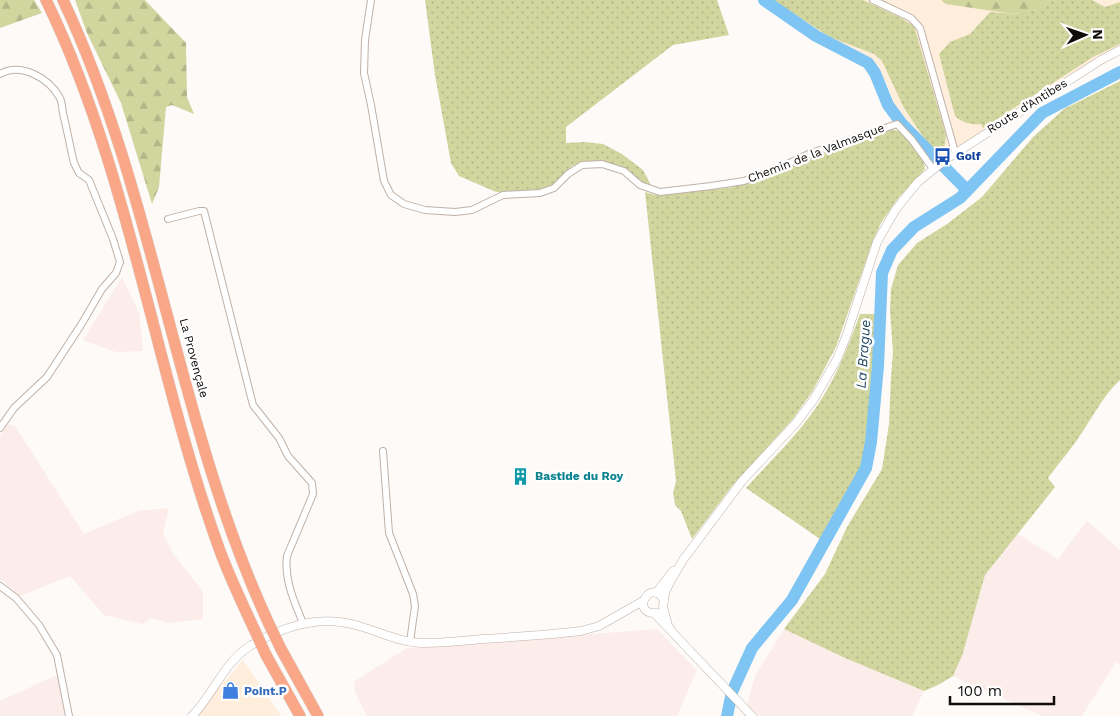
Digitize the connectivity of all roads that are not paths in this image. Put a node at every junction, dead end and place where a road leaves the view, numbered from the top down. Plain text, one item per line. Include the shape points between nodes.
1 (46, 0) edge
2 (63, 0) edge
3 (371, 0) edge
4 (873, 0) edge
5 (1120, 50) edge
6 (0, 74) edge
7 (955, 152) junction
8 (935, 168) junction
9 (168, 219) dead end
10 (0, 428) edge
11 (384, 451) dead end
12 (683, 560) junction
13 (0, 586) edge
14 (656, 592) junction
15 (643, 601) junction
16 (664, 604) junction
17 (645, 610) junction
18 (654, 613) junction
19 (620, 614) junction
20 (303, 623) junction
21 (672, 632) junction
22 (410, 642) junction
23 (750, 714) edge
24 (69, 716) edge
25 (192, 716) edge
26 (300, 716) edge
27 (318, 716) edge

1 - 26 highway, bridge via 95,117 201,493 221,552 266,655
2 - 27 highway, La Provençale, bridge via 92,65 117,135 216,490 243,566 281,649
3 - 8 street, Chemin de la Valmasque via 364,73 384,181 391,195 404,204 436,211 472,210 503,195 540,193 554,188 582,165 602,164 624,172 640,186 660,192 711,186 744,180 897,124
4 - 7 street via 911,18 920,28
5 - 7 street, Route d'Antibes
6 - 10 street via 20,70 32,72 60,98 74,163 79,173 89,180 120,262 116,273 47,377 14,408
7 - 8 street, Route d'Antibes
8 - 12 street, Route d'Antibes via 905,196 881,234 846,337 814,399 742,482
9 - 20 street via 204,211 253,405 279,438 288,456 312,483 314,494 287,556 286,567 293,600
11 - 22 street via 388,533 415,606
12 - 14 street
12 - 16 street via 669,584
13 - 24 street via 16,598 39,625 57,656
14 - 15 street via 649,593
14 - 16 street
15 - 17 street
15 - 19 street
16 - 18 street via 660,612
16 - 21 street
17 - 18 street
17 - 19 street
18 - 21 street
19 - 22 street via 599,626 581,631
20 - 22 street via 323,621 357,625
20 - 25 street via 246,649 224,672
21 - 23 street

